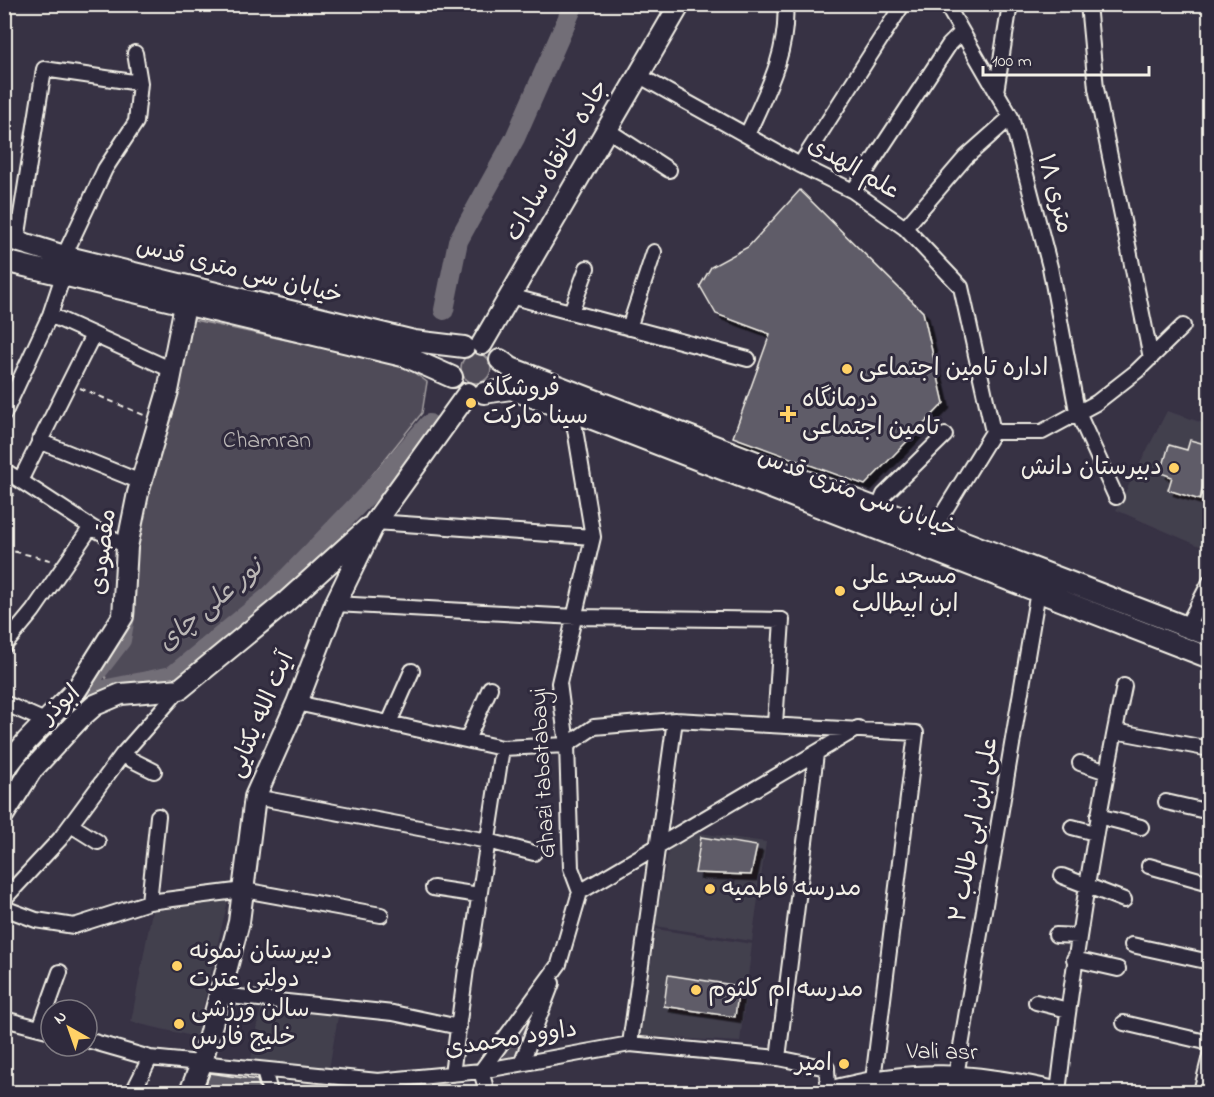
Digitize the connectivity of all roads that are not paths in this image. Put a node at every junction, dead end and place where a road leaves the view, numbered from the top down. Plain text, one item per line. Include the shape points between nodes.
1 (680, 4) edge
2 (785, 4) edge
3 (903, 4) edge
4 (946, 4) edge
5 (1010, 4) edge
6 (1088, 4) edge
7 (962, 32) junction
8 (135, 53) dead end
9 (638, 75) junction
10 (140, 84) junction
11 (996, 92) junction
12 (1011, 117) junction
13 (606, 129) junction
14 (747, 135) junction
15 (800, 165) junction
16 (669, 170) dead end
17 (853, 191) junction
18 (905, 228) junction
19 (11, 238) edge
20 (654, 252) dead end
21 (64, 256) junction
22 (4, 261) edge
23 (587, 268) dead end
24 (63, 276) junction
25 (510, 296) junction
26 (185, 305) junction
27 (570, 312) junction
28 (50, 315) junction
29 (1183, 326) dead end
30 (629, 328) junction
31 (93, 334) junction
32 (473, 345) junction
33 (1151, 358) junction
34 (748, 359) dead end
35 (500, 360) junction
36 (172, 370) junction
37 (452, 377) junction
38 (476, 393) junction
39 (572, 411) junction
40 (1077, 411) junction
41 (4, 414) edge
42 (993, 432) junction
43 (945, 435) dead end
44 (39, 441) junction
45 (4, 470) edge
46 (21, 479) junction
47 (141, 482) junction
48 (831, 489) junction
49 (1116, 497) dead end
50 (823, 507) junction
51 (879, 507) junction
52 (375, 522) junction
53 (92, 527) junction
54 (932, 531) junction
55 (593, 537) junction
56 (127, 547) junction
57 (1209, 582) edge
58 (1038, 591) junction
59 (335, 604) junction
60 (576, 617) junction
61 (1186, 626) junction
62 (1209, 636) edge
63 (4, 646) edge
64 (1209, 658) edge
65 (412, 671) dead end
66 (1124, 686) dead end
67 (490, 688) dead end
68 (180, 689) junction
69 (297, 702) junction
70 (4, 703) edge
71 (675, 720) junction
72 (45, 721) junction
73 (389, 723) junction
74 (775, 724) junction
75 (858, 728) junction
76 (1115, 731) junction
77 (467, 740) junction
78 (567, 745) junction
79 (502, 748) junction
80 (1209, 749) edge
81 (816, 754) junction
82 (122, 755) junction
83 (1080, 763) dead end
84 (4, 770) edge
85 (154, 771) dead end
86 (1107, 772) junction
87 (255, 797) junction
88 (1166, 802) dead end
89 (1209, 812) edge
90 (4, 814) edge
91 (158, 816) dead end
92 (1098, 816) junction
93 (71, 825) junction
94 (1072, 827) dead end
95 (1141, 827) dead end
96 (1095, 833) junction
97 (488, 841) junction
98 (98, 842) dead end
99 (659, 846) junction
100 (534, 853) dead end
101 (1149, 866) dead end
102 (1062, 876) dead end
103 (1209, 884) edge
104 (1086, 887) junction
105 (434, 888) dead end
106 (244, 890) junction
107 (580, 892) junction
108 (479, 895) junction
109 (4, 900) edge
110 (1124, 900) dead end
111 (149, 902) junction
112 (4, 909) edge
113 (381, 915) dead end
114 (1056, 935) dead end
115 (1077, 936) junction
116 (1131, 945) dead end
117 (1074, 959) junction
118 (1209, 962) edge
119 (559, 964) junction
120 (1118, 969) dead end
121 (60, 972) dead end
122 (220, 995) junction
123 (54, 998) edge
124 (1036, 1002) dead end
125 (1068, 1010) junction
126 (4, 1019) edge
127 (1124, 1023) dead end
128 (459, 1027) junction
129 (39, 1028) edge
130 (99, 1043) edge
131 (1209, 1043) edge
132 (630, 1044) junction
133 (1209, 1056) edge
134 (150, 1058) junction
135 (778, 1058) junction
136 (202, 1062) junction
137 (522, 1062) junction
138 (264, 1071) junction
139 (482, 1071) junction
140 (452, 1072) junction
141 (956, 1076) junction
142 (873, 1080) junction
143 (912, 1084) edge
144 (1013, 1088) edge
145 (133, 1092) edge
146 (190, 1092) edge
147 (270, 1092) edge
148 (487, 1092) edge
149 (828, 1092) edge
150 (1057, 1092) edge
151 (1201, 1092) edge

1 - 9 main road, جاده خانقاه سادات
2 - 14 street via 778,67
3 - 15 street
4 - 7 street, ۱۸ متری
5 - 11 street
6 - 33 street via 1096,88
7 - 11 street, ۱۸ متری
7 - 17 street via 949,45
8 - 10 street
9 - 13 main road, جاده خانقاه سادات
9 - 14 street, علم الهدی
10 - 19 street via 44,69
10 - 21 street via 136,122 105,169
11 - 12 street, ۱۸ متری
12 - 18 street via 966,157
12 - 40 street, ۱۸ متری via 1050,267
13 - 16 street
13 - 25 main road, جاده خانقاه سادات
14 - 15 street, علم الهدی
15 - 17 street, علم الهدی
17 - 18 street, علم الهدی
18 - 42 street, علم الهدی via 961,287
19 - 21 main road, خیابان سی متری قدس
20 - 30 street
21 - 32 main road, خیابان سی متری قدس via 414,341
22 - 24 main road, خیابان سی متری قدس
23 - 27 street
24 - 26 main road, خیابان سی متری قدس
24 - 28 street
25 - 27 street
25 - 32 main road, جاده خانقاه سادات
26 - 36 main road, مقصودی
26 - 37 main road, خیابان سی متری قدس via 407,357
27 - 30 street
28 - 31 street
28 - 41 street
29 - 33 street
30 - 34 street
31 - 36 street
31 - 44 street
32 - 35 main road via 494,351
32 - 37 main road via 454,356
33 - 40 street via 1096,403
35 - 38 main road via 497,383
35 - 48 main road, خیابان سی متری قدس via 511,368
36 - 47 main road, مقصودی
37 - 38 main road via 455,384
38 - 39 main road, خیابان سی متری قدس via 511,389
38 - 52 main road, آیت الله یکتایی
39 - 50 main road, خیابان سی متری قدس
39 - 55 street, Ghazi tabatabayi
40 - 42 street via 1042,432
40 - 49 street, ۱۸ متری
42 - 54 street
43 - 51 street via 884,495
44 - 46 street
44 - 47 street
45 - 46 street
46 - 53 street
47 - 56 main road, مقصودی
48 - 50 main road
48 - 51 main road, خیابان سی متری قدس
50 - 58 main road, خیابان سی متری قدس
51 - 54 main road, خیابان سی متری قدس
52 - 55 street
52 - 59 main road, آیت الله یکتایی
52 - 68 main road
53 - 56 street
53 - 63 street
54 - 61 main road, خیابان سی متری قدس
55 - 60 street, Ghazi tabatabayi
56 - 72 main road, مقصودی via 123,616 76,689
57 - 61 street
58 - 64 main road, خیابان سی متری قدس
58 - 141 street, علی ابن ابی طالب ۲
59 - 60 street
59 - 69 main road, آیت الله یکتایی
60 - 74 street via 782,620
60 - 78 street, Ghazi tabatabayi via 559,683
61 - 62 main road, خیابان سی متری قدس
65 - 73 street
66 - 76 street
67 - 77 street
68 - 82 street
68 - 90 main road, ابوذر via 121,694 95,705 31,771
69 - 73 street
69 - 87 main road, آیت الله یکتایی
70 - 72 street
71 - 74 street
71 - 78 street via 594,727
71 - 99 street
72 - 84 main road, مقصودی
73 - 77 street
74 - 75 street
75 - 81 street
75 - 142 street via 916,733
76 - 80 street
76 - 86 street
77 - 79 street
78 - 79 street
78 - 107 street, Ghazi tabatabayi via 571,868
79 - 97 street
81 - 99 street
81 - 135 street
82 - 85 street
82 - 93 street
83 - 86 street
86 - 92 street
87 - 97 street
87 - 106 main road, آیت الله یکتایی
88 - 89 street
91 - 111 street
92 - 95 street
92 - 96 street
93 - 98 street
93 - 109 street
94 - 96 street
96 - 104 street
97 - 100 street
97 - 108 street
99 - 107 street
99 - 132 street
101 - 103 street
102 - 104 street
104 - 110 street
104 - 115 street
105 - 108 street
106 - 111 street
106 - 113 street
106 - 122 main road, آیت الله یکتایی
107 - 119 street
108 - 128 street
111 - 112 street via 74,926 36,920
114 - 115 street
115 - 117 street
116 - 118 street
117 - 120 street
117 - 125 street
119 - 137 street
119 - 139 street
121 - 123 street
122 - 128 street via 393,1013
122 - 136 main road, آیت الله یکتایی
124 - 125 street
125 - 150 street
126 - 129 street
127 - 131 street
128 - 140 street
130 - 134 street, داوود محمدی
132 - 135 street, داوود محمدی
132 - 137 street, داوود محمدی
133 - 151 street
134 - 136 street, داوود محمدی
134 - 145 street
135 - 149 street, داوود محمدی via 826,1068
136 - 138 street, داوود محمدی
136 - 146 main road, آیت الله یکتایی
137 - 139 street, داوود محمدی
138 - 140 street, داوود محمدی via 378,1081
138 - 147 street
139 - 140 street, داوود محمدی
139 - 148 street
141 - 143 main road, Vali asr
141 - 144 main road, Vali asr
142 - 143 main road, Vali asr
142 - 149 main road, Vali asr
144 - 150 main road, Vali asr

